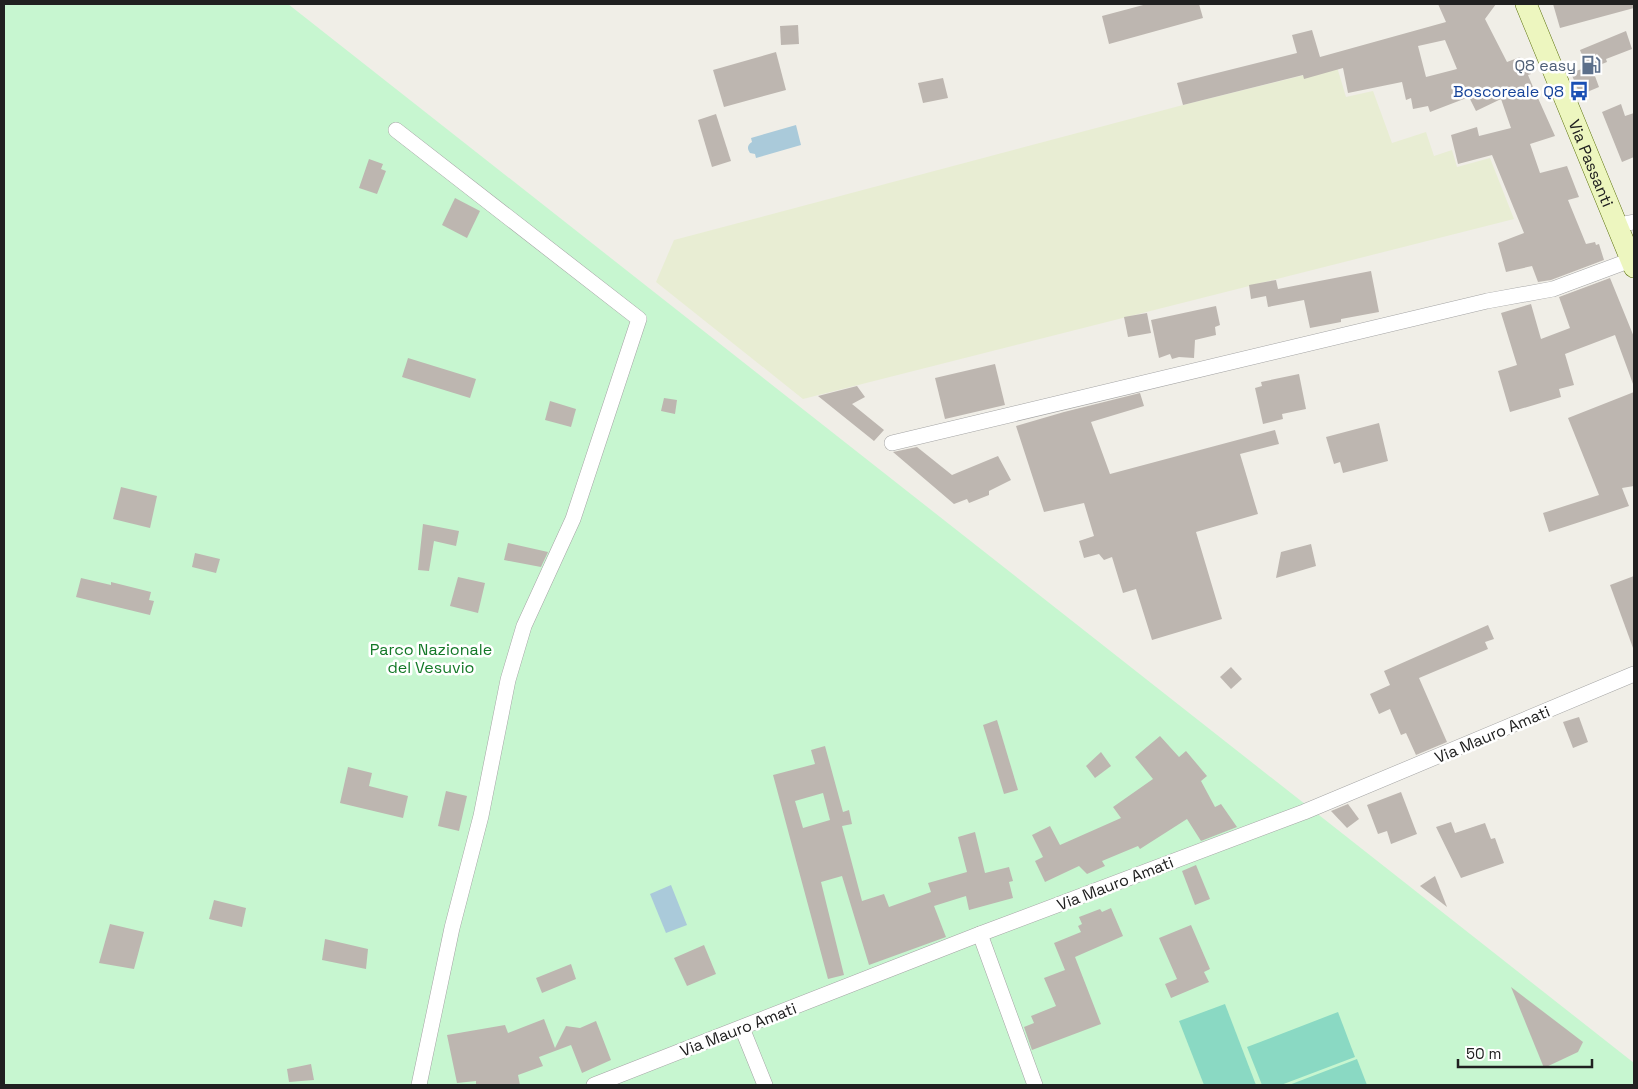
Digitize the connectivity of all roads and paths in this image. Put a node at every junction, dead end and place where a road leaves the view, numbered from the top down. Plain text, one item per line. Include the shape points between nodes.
1 (1526, 4) edge
2 (396, 130) dead end
3 (1626, 224) edge
4 (1633, 264) edge
5 (892, 443) dead end
6 (1634, 674) edge
7 (980, 934) junction
8 (742, 1028) junction
9 (419, 1085) edge
10 (594, 1085) edge
11 (765, 1085) edge
12 (1035, 1085) edge

1 - 3 main road, Via Passanti
2 - 9 street via 639,319 573,519 524,626 508,680 481,816 452,928
3 - 4 main road, Via Passanti
4 - 5 street via 1553,290 1487,301
6 - 7 street, Via Mauro Amati via 1304,812
7 - 8 street, Via Mauro Amati
7 - 12 street
8 - 10 street, Via Mauro Amati
8 - 11 street

